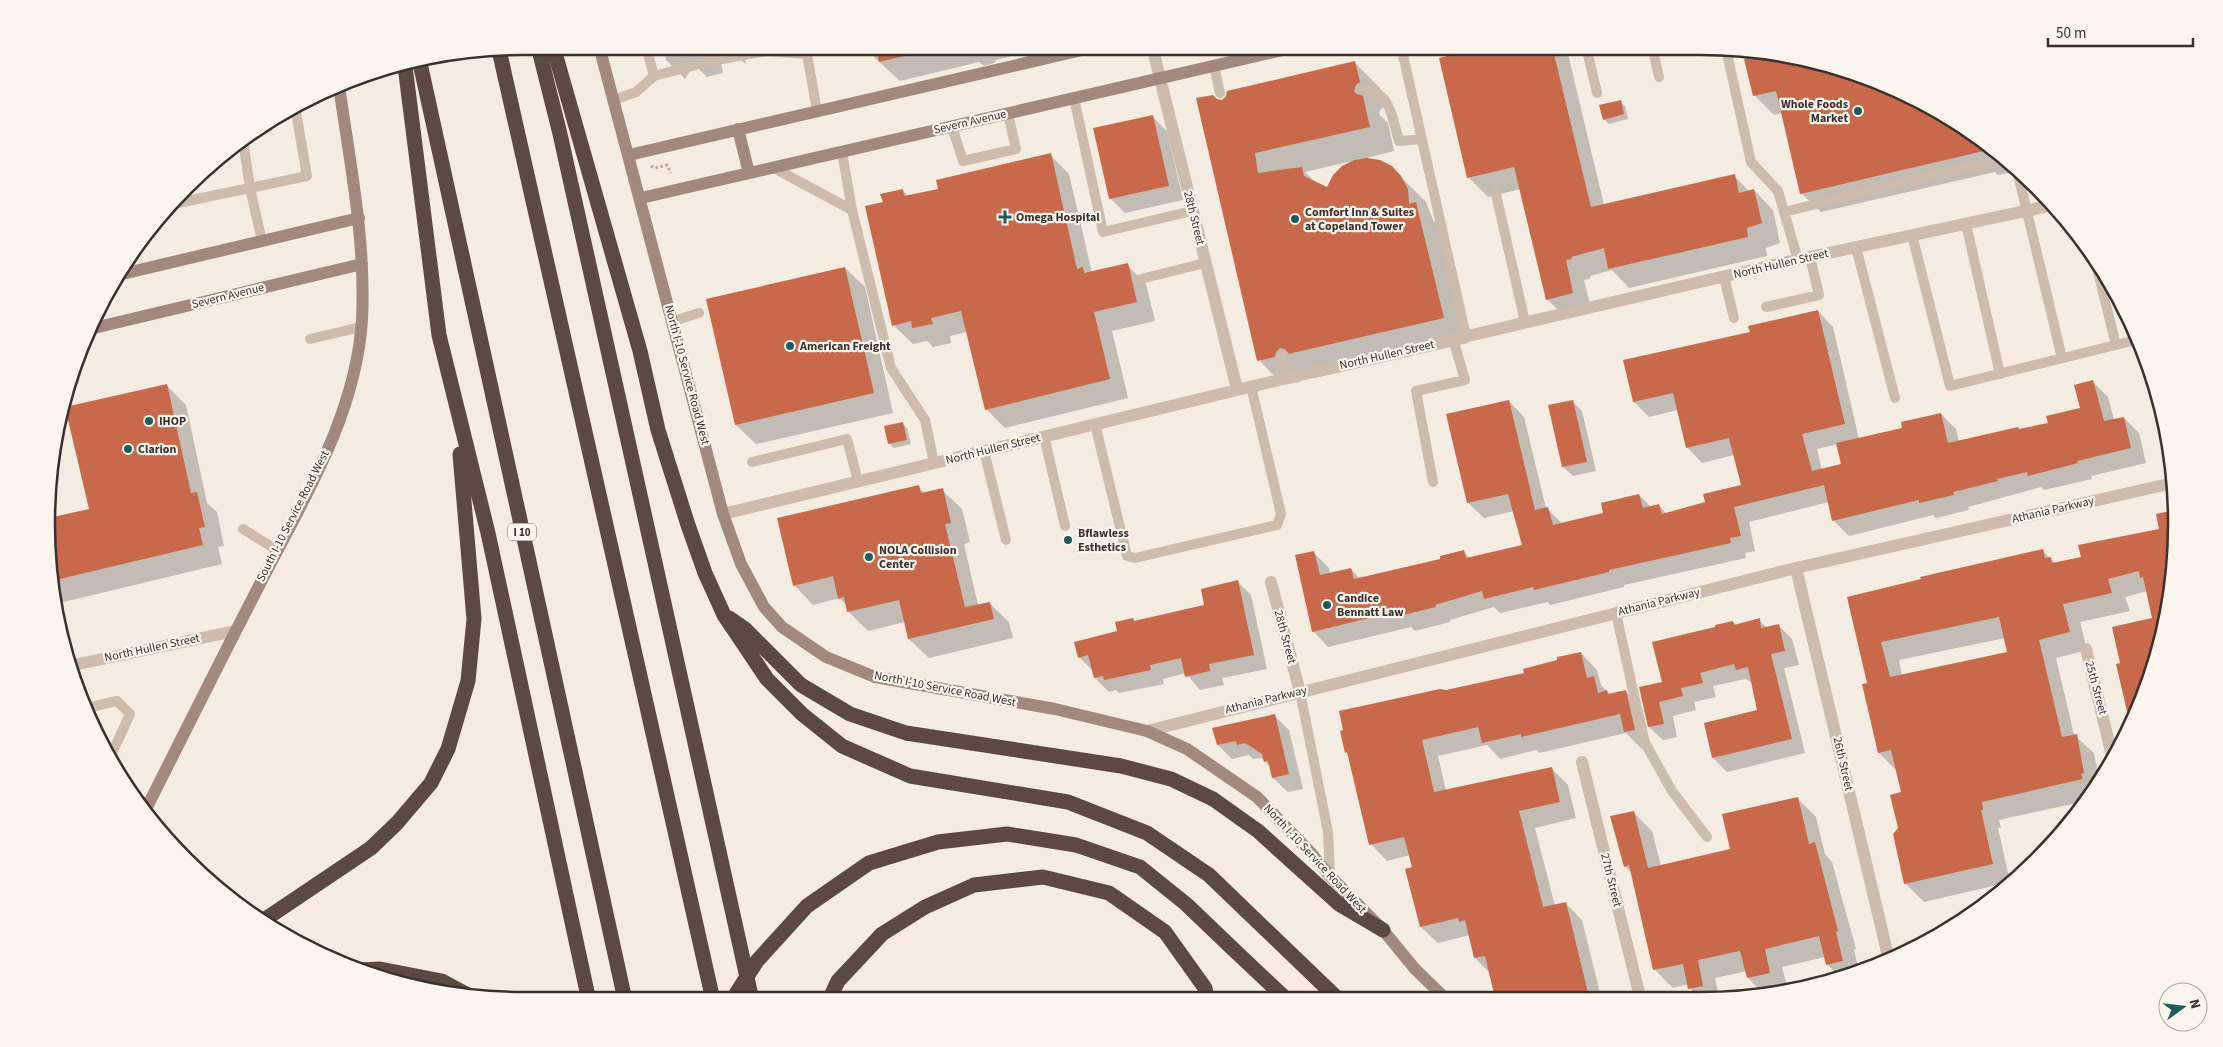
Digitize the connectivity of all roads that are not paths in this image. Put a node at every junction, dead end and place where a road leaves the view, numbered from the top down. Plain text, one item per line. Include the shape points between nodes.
1 (540, 55) edge
2 (557, 55) edge
3 (602, 55) edge
4 (648, 55) edge
5 (737, 55) edge
6 (807, 55) edge
7 (1060, 55) edge
8 (1154, 55) edge
9 (1261, 55) edge
10 (1403, 55) edge
11 (1588, 55) edge
12 (1654, 55) edge
13 (500, 56) edge
14 (1728, 56) edge
15 (1214, 66) junction
16 (421, 67) edge
17 (406, 70) edge
18 (654, 76) junction
19 (1659, 76) dead end
20 (1159, 79) junction
21 (1361, 89) dead end
22 (340, 93) edge
23 (1220, 93) dead end
24 (1597, 93) dead end
25 (1074, 98) junction
26 (614, 100) junction
27 (817, 111) junction
28 (296, 114) edge
29 (1008, 114) junction
30 (952, 127) junction
31 (738, 129) junction
32 (1422, 139) junction
33 (244, 148) edge
34 (842, 152) junction
35 (629, 155) junction
36 (1995, 160) edge
37 (774, 168) junction
38 (749, 173) junction
39 (2020, 182) edge
40 (250, 188) junction
41 (1495, 190) dead end
42 (641, 198) junction
43 (183, 202) edge
44 (2045, 207) edge
45 (852, 210) junction
46 (1192, 211) junction
47 (2027, 211) junction
48 (1784, 212) junction
49 (359, 218) junction
50 (1966, 224) junction
51 (1912, 235) junction
52 (262, 241) junction
53 (1856, 247) junction
54 (1804, 259) junction
55 (1205, 263) junction
56 (362, 264) junction
57 (128, 273) edge
58 (1724, 277) junction
59 (1141, 279) dead end
60 (2100, 281) edge
61 (1766, 307) dead end
62 (699, 313) dead end
63 (1734, 318) dead end
64 (673, 321) junction
65 (1525, 322) junction
66 (98, 327) edge
67 (361, 327) junction
68 (1466, 336) junction
69 (310, 339) dead end
70 (1453, 339) junction
71 (2131, 341) edge
72 (2116, 345) junction
73 (1282, 355) dead end
74 (2062, 358) junction
75 (2000, 374) junction
76 (1287, 378) junction
77 (1251, 386) junction
78 (1237, 389) junction
79 (1895, 398) dead end
80 (456, 412) junction
81 (1095, 424) junction
82 (1044, 436) junction
83 (984, 450) junction
84 (752, 462) dead end
85 (934, 463) junction
86 (858, 481) junction
87 (1433, 482) dead end
88 (2166, 485) edge
89 (723, 514) junction
90 (1065, 526) dead end
91 (243, 529) dead end
92 (1006, 540) dead end
93 (277, 550) junction
94 (1796, 568) junction
95 (1271, 582) dead end
96 (1616, 613) junction
97 (724, 615) junction
98 (236, 631) junction
99 (2086, 649) dead end
100 (77, 664) edge
101 (1300, 692) junction
102 (93, 707) edge
103 (1147, 731) junction
104 (2110, 748) edge
105 (114, 750) edge
106 (1582, 762) dead end
107 (148, 804) edge
108 (1707, 837) dead end
109 (1330, 876) junction
110 (269, 917) edge
111 (1383, 930) junction
112 (1887, 952) edge
113 (380, 969) edge
114 (452, 986) edge
115 (587, 992) edge
116 (624, 992) edge
117 (711, 992) edge
118 (737, 992) edge
119 (750, 992) edge
120 (833, 992) edge
121 (1206, 992) edge
122 (1279, 992) edge
123 (1331, 992) edge
124 (1439, 992) edge
125 (1639, 992) edge

1 - 119 highway via 567,163
2 - 97 highway via 640,351 658,430 688,525
3 - 26 street, North I-10 Service Road West
4 - 18 lane
5 - 18 lane
6 - 27 lane
7 - 27 street
8 - 20 street, 28th Street
9 - 15 street, Severn Avenue
10 - 32 lane
11 - 24 lane
12 - 19 lane
13 - 117 highway
14 - 48 lane via 1751,162 1778,191
15 - 20 street, Severn Avenue
15 - 23 lane
16 - 116 highway, I 10
17 - 80 highway via 438,335
18 - 26 lane via 636,92
20 - 25 street, Severn Avenue
20 - 46 street, 28th Street
21 - 32 lane via 1376,90 1388,103 1399,140
22 - 49 street, South I-10 Service Road West
25 - 29 street, Severn Avenue
25 - 46 lane via 1103,232
26 - 35 street, North I-10 Service Road West
27 - 31 street
28 - 40 lane via 306,176
29 - 30 street, Severn Avenue
29 - 30 lane via 1016,149 963,161
30 - 34 street, Severn Avenue
31 - 35 street
31 - 38 street
32 - 68 lane
33 - 40 lane
34 - 37 street, Severn Avenue
34 - 45 lane
35 - 42 street, North I-10 Service Road West
36 - 48 lane
37 - 38 street, Severn Avenue
37 - 45 lane
38 - 42 street, Severn Avenue
39 - 47 lane
40 - 43 lane
40 - 52 lane
41 - 65 lane
42 - 64 street, North I-10 Service Road West
44 - 47 street, North Hullen Street
45 - 85 lane via 891,368 925,420
46 - 55 street, 28th Street
47 - 50 street, North Hullen Street
47 - 74 lane
48 - 54 lane
49 - 52 street
49 - 56 street, South I-10 Service Road West
50 - 51 street, North Hullen Street
50 - 75 lane
51 - 53 street, North Hullen Street
51 - 75 lane via 1950,386
52 - 57 street
53 - 54 street, North Hullen Street
53 - 79 lane
54 - 58 street, North Hullen Street
54 - 61 lane via 1819,295
55 - 59 lane
55 - 78 street, 28th Street
56 - 66 street, Severn Avenue
56 - 67 street, South I-10 Service Road West
58 - 63 lane
58 - 65 street, North Hullen Street
60 - 72 lane
62 - 64 lane
64 - 89 street, North I-10 Service Road West
65 - 68 street, North Hullen Street
67 - 69 lane
67 - 93 street, South I-10 Service Road West via 352,384 342,411 322,464
68 - 70 street, North Hullen Street
70 - 76 street, North Hullen Street
70 - 87 lane via 1465,380 1416,391
71 - 72 lane
72 - 74 lane
73 - 76 lane
74 - 75 lane
76 - 77 street, North Hullen Street
77 - 78 street, North Hullen Street
77 - 81 lane via 1281,514 1277,525 1135,558 1127,556
78 - 81 street, North Hullen Street
80 - 110 highway via 474,619 468,681 448,749 431,783 371,848
80 - 115 highway via 488,534
81 - 82 street, North Hullen Street
82 - 83 street, North Hullen Street
82 - 90 lane
83 - 85 street, North Hullen Street
83 - 92 lane
84 - 86 lane via 847,439
85 - 86 street, North Hullen Street
86 - 89 street, North Hullen Street
88 - 94 street, Athania Parkway
89 - 103 street, North I-10 Service Road West via 741,564 764,607 782,627 826,657 875,677 1054,709
91 - 93 lane
93 - 98 street, South I-10 Service Road West
94 - 96 street, Athania Parkway
94 - 112 street, 26th Street
95 - 101 street, 28th Street
96 - 101 street, Athania Parkway
96 - 108 lane via 1644,741 1672,791
97 - 111 highway via 745,629 801,685 850,714 906,733 1121,766 1170,779 1213,798 1258,831 1339,904
97 - 123 highway via 767,679 802,714 842,746 910,776 1068,802 1147,833 1209,875
98 - 100 street, North Hullen Street
98 - 107 street, South I-10 Service Road West
99 - 104 street, 25th Street
101 - 103 street, Athania Parkway
101 - 109 lane via 1328,832
102 - 105 lane via 117,701 130,714
103 - 109 street, North I-10 Service Road West via 1187,749 1257,797
106 - 125 street, 27th Street
109 - 111 street, North I-10 Service Road West
111 - 124 street, North I-10 Service Road West
113 - 114 highway via 442,981
118 - 122 highway, bridge via 758,961 807,906 869,863 938,842 1008,834 1076,845 1140,867 1186,904
120 - 121 highway via 838,981 882,934 925,906 974,885 1043,877 1109,893 1165,932

